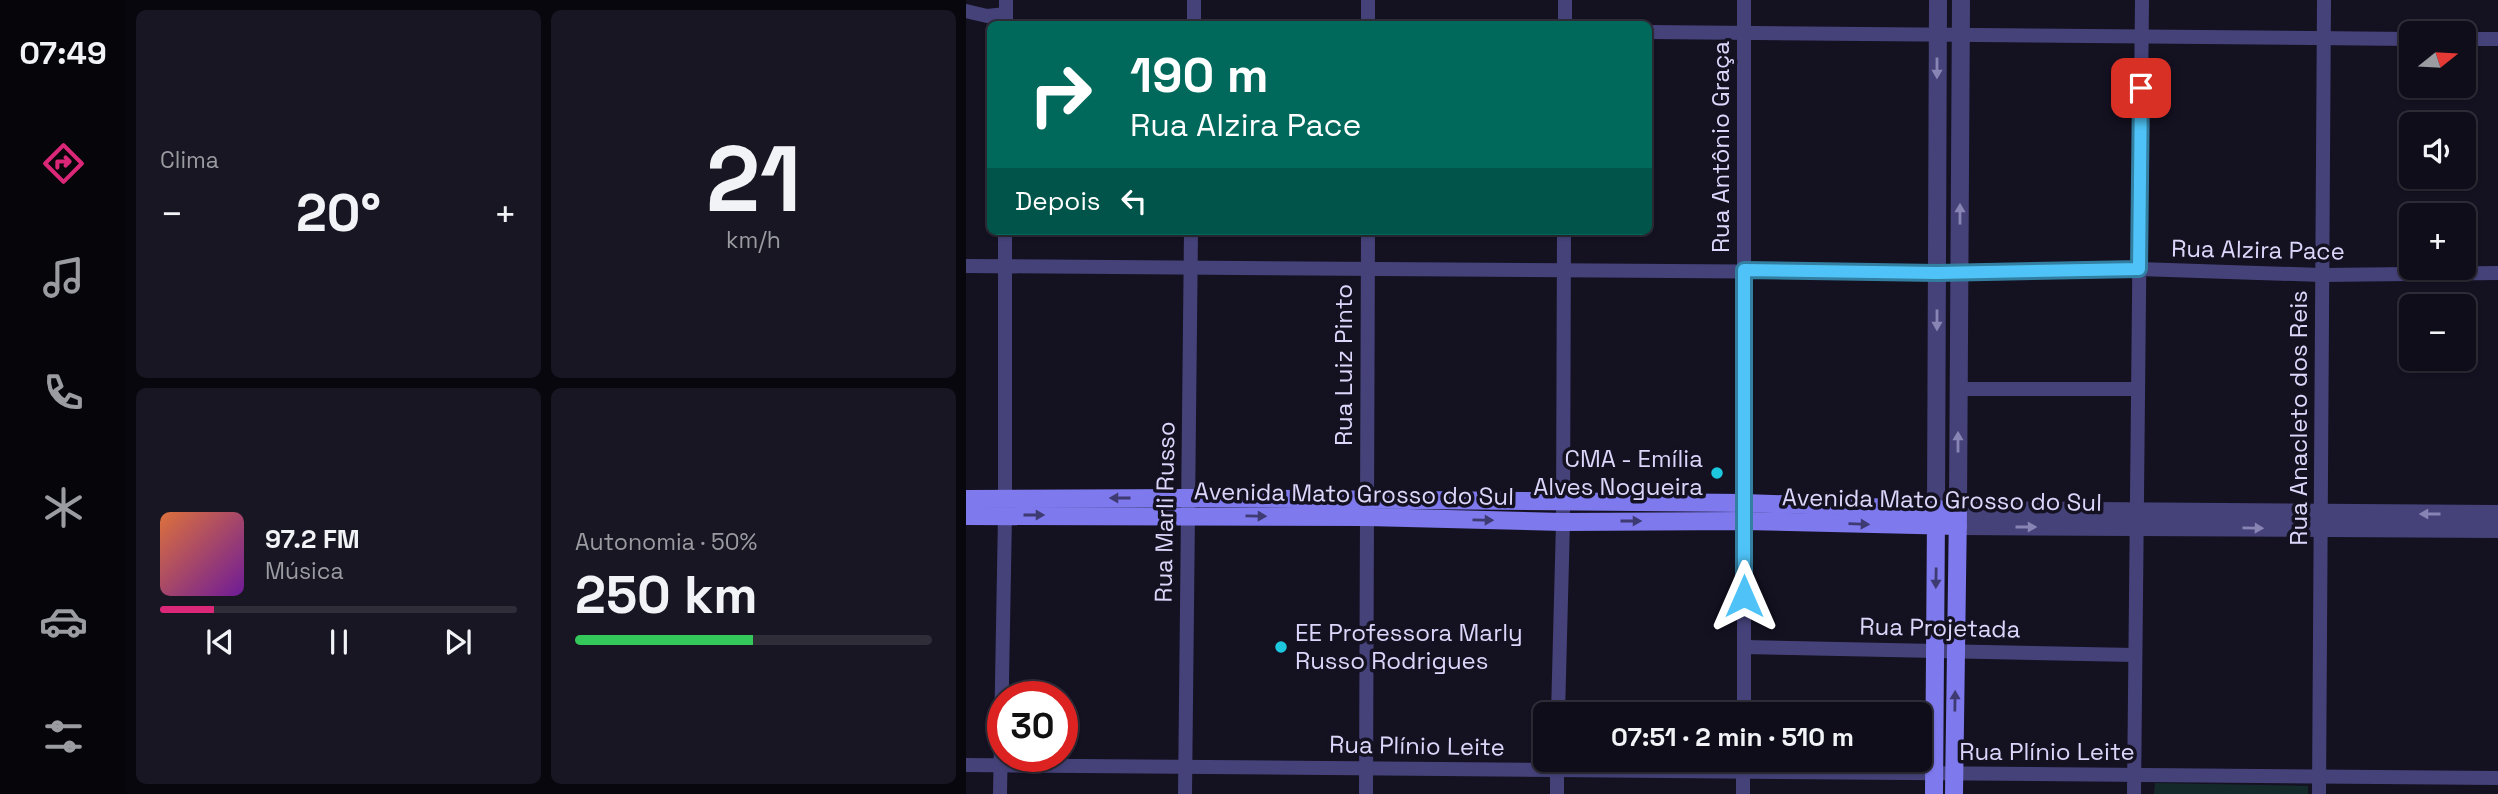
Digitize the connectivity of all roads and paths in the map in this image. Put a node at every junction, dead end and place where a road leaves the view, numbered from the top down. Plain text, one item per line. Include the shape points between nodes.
1 (1194, 0) edge
2 (1368, 0) edge
3 (1565, 0) edge
4 (1744, 0) edge
5 (1938, 0) edge
6 (1961, 0) edge
7 (2142, 0) edge
8 (2324, 0) edge
9 (966, 11) edge
10 (1006, 13) edge
11 (1194, 21) edge
12 (1368, 21) edge
13 (1565, 21) edge
14 (1652, 32) edge
15 (1744, 32) junction
16 (1938, 34) junction
17 (1961, 34) junction
18 (2142, 36) junction
19 (2324, 38) junction
20 (2399, 39) edge
21 (2476, 39) edge
22 (2498, 39) edge
23 (1005, 235) edge
24 (1191, 235) edge
25 (1368, 235) edge
26 (1564, 235) edge
27 (966, 266) edge
28 (1005, 266) junction
29 (1191, 267) junction
30 (1367, 268) junction
31 (1564, 269) junction
32 (2139, 269) junction
33 (1744, 270) junction
34 (1937, 273) junction
35 (1959, 273) junction
36 (2498, 273) edge
37 (2322, 275) junction
38 (1959, 389) junction
39 (2138, 389) junction
40 (966, 499) edge
41 (1563, 501) junction
42 (1005, 507) junction
43 (1188, 507) junction
44 (1367, 508) junction
45 (1744, 512) junction
46 (2498, 514) edge
47 (966, 516) edge
48 (1937, 518) junction
49 (1958, 518) junction
50 (2137, 519) junction
51 (2321, 521) junction
52 (1563, 522) junction
53 (2498, 529) edge
54 (1744, 647) junction
55 (1935, 651) junction
56 (1956, 651) junction
57 (2135, 654) junction
58 (1002, 681) edge
59 (1558, 702) edge
60 (1744, 702) edge
61 (966, 765) edge
62 (987, 765) edge
63 (1533, 765) edge
64 (1078, 766) edge
65 (1186, 767) junction
66 (1366, 768) junction
67 (1000, 772) edge
68 (1557, 772) edge
69 (1744, 772) edge
70 (1886, 772) edge
71 (1934, 774) junction
72 (1954, 774) junction
73 (2134, 775) junction
74 (2319, 777) junction
75 (2498, 778) edge
76 (1000, 794) edge
77 (1185, 794) edge
78 (1366, 794) edge
79 (1557, 794) edge
80 (1744, 794) edge
81 (1934, 794) edge
82 (1954, 794) edge
83 (2134, 794) edge
84 (2319, 794) edge

1 - 11 street
2 - 12 street
3 - 13 street
4 - 15 street, Rua Antônio Graça
5 - 16 street
6 - 17 street
7 - 18 street
8 - 19 street, Rua Anacleto dos Reis
9 - 10 street via 987,16
14 - 15 street
15 - 16 street
15 - 33 street, Rua Antônio Graça
16 - 17 street
16 -> 34 street
17 - 18 street
35 -> 17 street
18 - 19 street
18 - 32 street
19 - 20 street
19 - 37 street, Rua Anacleto dos Reis
21 - 22 street
23 - 28 street
24 - 29 street, Rua Marli Russo
25 - 30 street, Rua Luiz Pinto
26 - 31 street
27 - 28 street, Rua Alzira Pace
28 - 29 street, Rua Alzira Pace
28 - 42 street
29 - 30 street, Rua Alzira Pace
29 - 43 street, Rua Marli Russo
30 - 31 street, Rua Alzira Pace
30 - 44 street, Rua Luiz Pinto
31 - 33 street, Rua Alzira Pace
31 - 41 street
32 - 35 street, Rua Alzira Pace
32 - 37 street, Rua Alzira Pace
32 - 39 street
33 - 34 street, Rua Alzira Pace
33 - 45 street, Rua Antônio Graça
34 - 35 street, Rua Alzira Pace
34 -> 48 street
35 - 38 street
36 - 37 street, Rua Alzira Pace
37 - 51 street, Rua Anacleto dos Reis
38 - 39 street
49 -> 38 street
39 - 50 street
40 - 42 main road, Avenida Mato Grosso do Sul
41 - 44 main road, Avenida Mato Grosso do Sul
41 - 45 main road, Avenida Mato Grosso do Sul
41 - 52 street
42 - 43 main road, Avenida Mato Grosso do Sul
42 - 47 main road, Avenida Mato Grosso do Sul
42 - 58 street
43 - 44 main road, Avenida Mato Grosso do Sul
43 - 65 street, Rua Marli Russo
44 -> 52 main road, Avenida Mato Grosso do Sul
44 - 66 street, Rua Luiz Pinto
45 - 48 main road, Avenida Mato Grosso do Sul
52 -> 45 main road, Avenida Mato Grosso do Sul
45 - 54 street, Rua Antônio Graça
46 -> 51 street, Avenida Mato Grosso do Sul
48 - 49 main road, Avenida Mato Grosso do Sul
48 -> 55 main road
49 - 50 street, Avenida Mato Grosso do Sul
49 - 56 main road
50 - 51 street, Avenida Mato Grosso do Sul
50 - 57 street
51 - 53 street, Avenida Mato Grosso do Sul
51 - 74 street, Rua Anacleto dos Reis
52 - 59 street
54 - 55 street, Rua Projetada
54 - 60 street, Rua Antônio Graça
55 - 56 street, Rua Projetada
55 - 71 main road
56 - 57 street, Rua Projetada
72 -> 56 main road
57 - 73 street
61 - 62 street, Rua Plínio Leite
63 - 66 street, Rua Plínio Leite
64 - 65 street, Rua Plínio Leite
65 - 66 street, Rua Plínio Leite
65 - 77 street, Rua Marli Russo
66 - 78 street, Rua Luiz Pinto
67 - 76 street
68 - 79 street
69 - 80 street
70 - 71 street, Rua Plínio Leite
71 - 72 street, Rua Plínio Leite
71 - 81 main road
72 - 73 street, Rua Plínio Leite
72 - 82 main road
73 - 74 street, Rua Plínio Leite
73 - 83 street
74 - 75 street, Rua Plínio Leite
74 - 84 street, Rua Anacleto dos Reis

